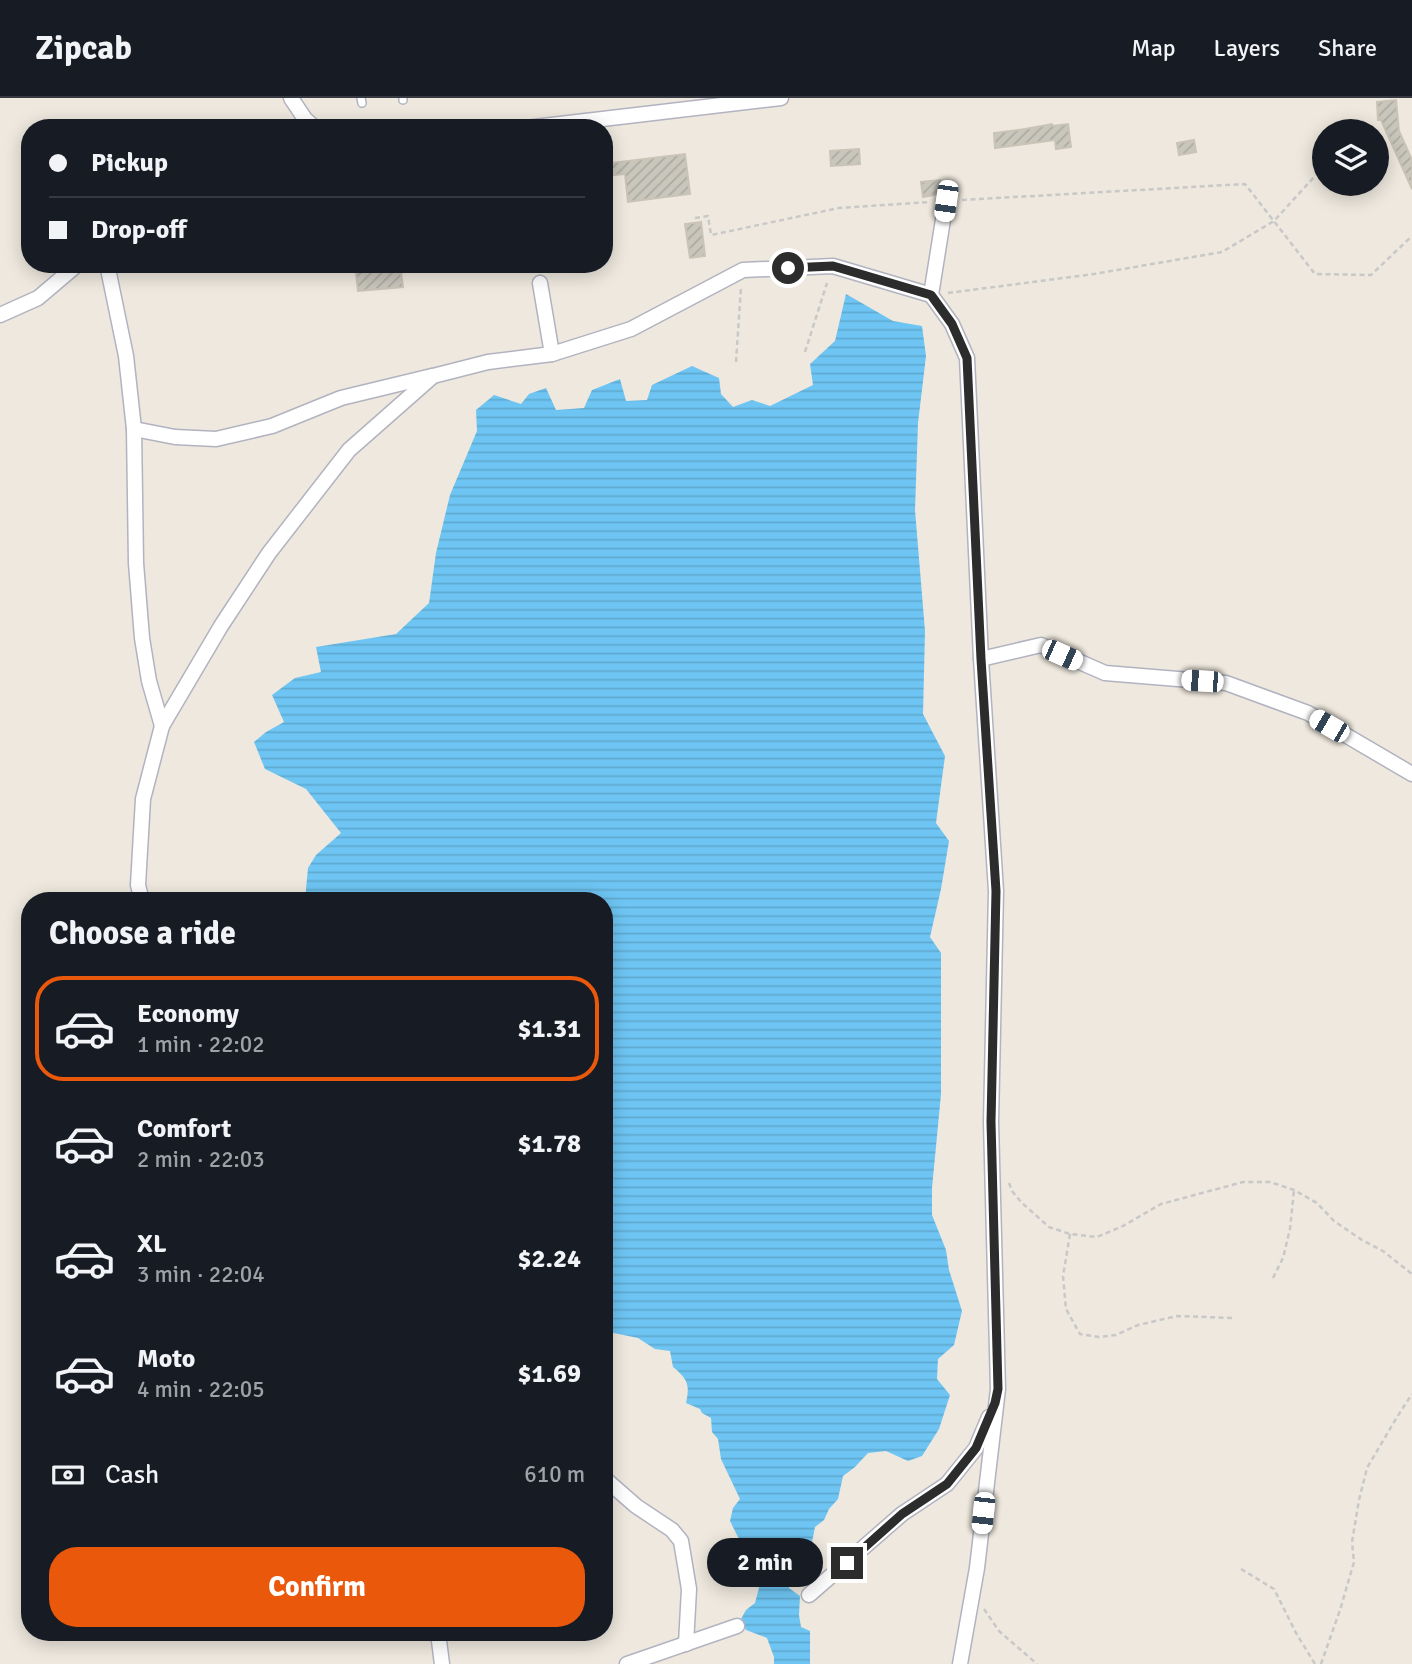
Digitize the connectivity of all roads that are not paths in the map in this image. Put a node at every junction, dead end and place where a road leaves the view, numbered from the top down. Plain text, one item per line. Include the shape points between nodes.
1 (291, 98) edge
2 (781, 98) edge
3 (732, 101) edge
4 (306, 119) edge
5 (595, 119) edge
6 (946, 201) road end
7 (67, 273) edge
8 (109, 273) edge
9 (540, 283) dead end
10 (931, 295) junction
11 (0, 315) edge
12 (552, 354) junction
13 (433, 376) junction
14 (134, 429) junction
15 (981, 659) junction
16 (162, 726) junction
17 (1412, 774) edge
18 (140, 892) edge
19 (995, 1403) junction
20 (613, 1486) edge
21 (809, 1595) dead end
22 (737, 1626) dead end
23 (439, 1641) edge
24 (686, 1644) junction
25 (442, 1664) edge
26 (627, 1664) edge
27 (960, 1664) edge

1 - 4 street
2 - 3 street
3 - 5 street
6 - 10 street
7 - 11 street via 38,298
8 - 14 street via 126,356
9 - 12 street
10 - 12 street via 833,266 743,270 631,329
10 - 15 street via 952,324 967,358
12 - 13 street via 488,362
13 - 14 street via 341,398 272,426 216,439
13 - 16 street via 349,450 269,553
14 - 16 street via 142,638
15 - 17 street via 1041,645 1105,673 1226,683 1308,713
15 - 19 street via 996,891 991,1122
16 - 18 street via 143,799
19 - 21 street via 976,1448 947,1484 902,1514
19 - 27 street via 977,1568
20 - 24 street via 681,1541 688,1589
22 - 24 street
23 - 25 street
24 - 26 street

